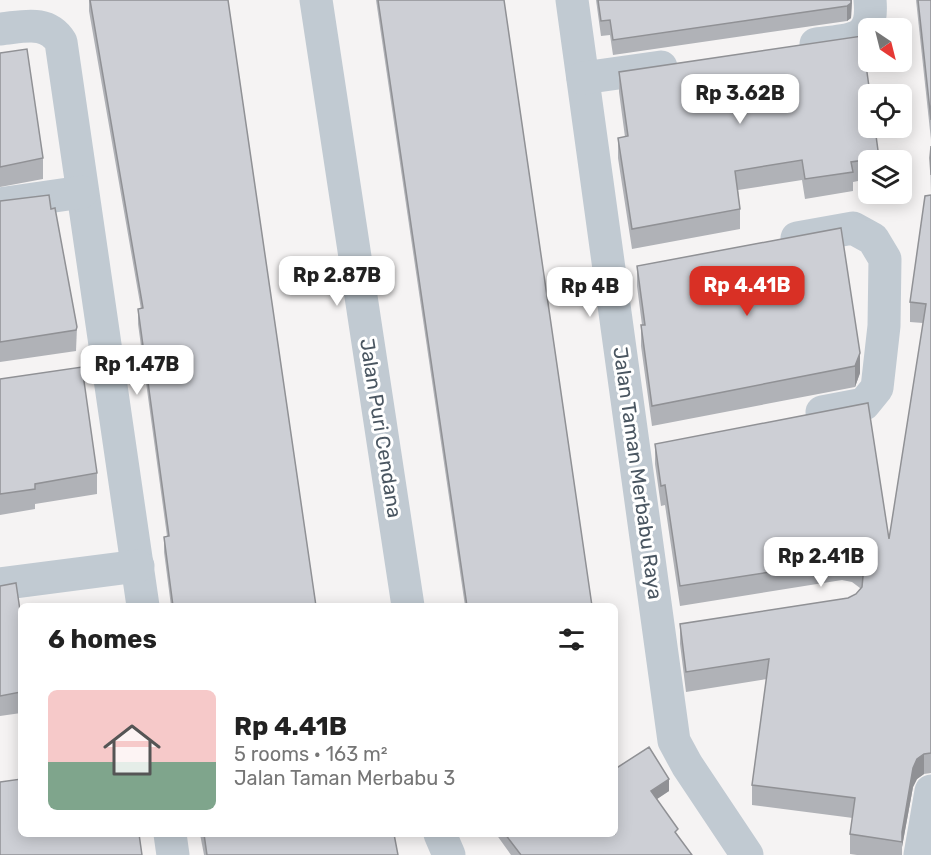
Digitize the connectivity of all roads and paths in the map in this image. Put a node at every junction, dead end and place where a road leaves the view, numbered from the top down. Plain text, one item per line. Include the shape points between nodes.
1 (316, 0) edge
2 (572, 0) edge
3 (870, 0) edge
4 (0, 29) edge
5 (784, 49) edge
6 (689, 63) edge
7 (583, 78) junction
8 (82, 192) junction
9 (0, 204) edge
10 (769, 243) edge
11 (644, 266) edge
12 (610, 272) junction
13 (787, 419) edge
14 (138, 566) junction
15 (0, 584) edge
16 (143, 603) edge
17 (408, 603) edge
18 (930, 810) edge
19 (170, 837) edge
20 (441, 837) edge
21 (173, 855) edge
22 (449, 855) edge
23 (747, 855) edge
24 (920, 855) edge

1 - 17 street, Jalan Puri Cendana
2 - 7 street, Jalan Taman Merbabu Raya
3 - 5 street via 871,22 855,39
4 - 8 street via 41,26 56,34 61,42
6 - 7 street
7 - 12 street, Jalan Taman Merbabu Raya
8 - 9 street
8 - 14 street via 95,367
10 - 13 street via 849,228 866,234 879,245 885,259 884,326 877,388 870,400
11 - 12 street
12 - 23 street, Jalan Taman Merbabu Raya via 646,447 671,627 674,741
14 - 15 street
14 - 16 street
18 - 24 street
19 - 21 street
20 - 22 street

